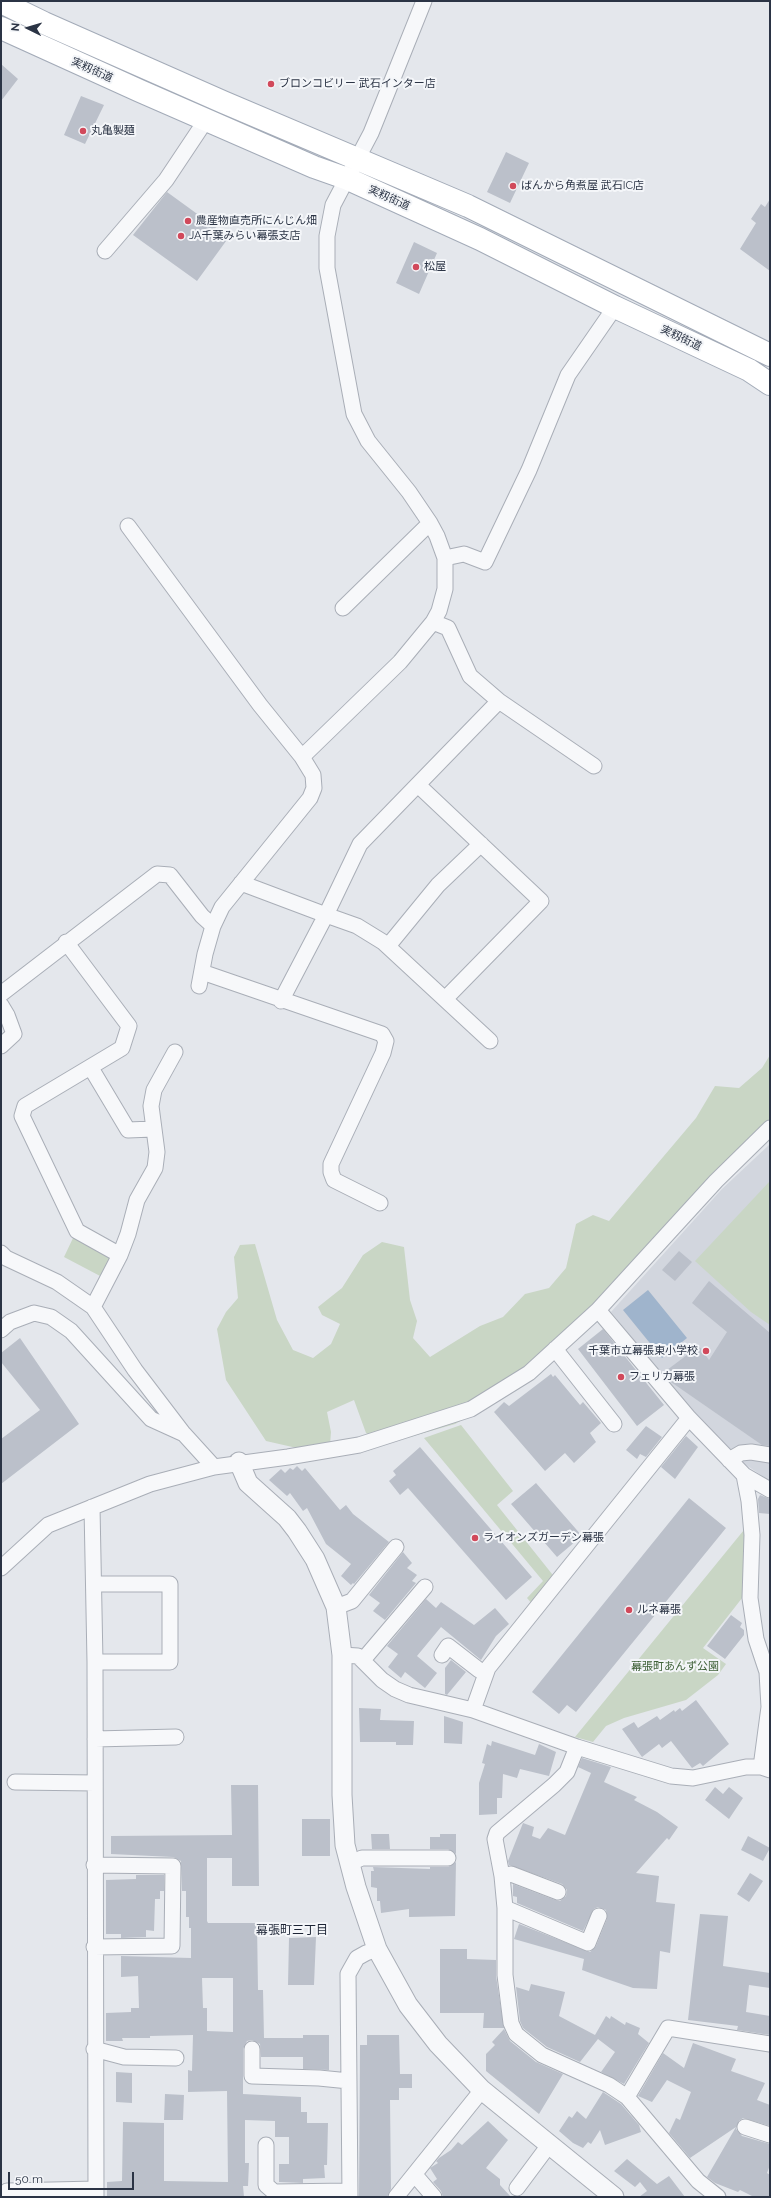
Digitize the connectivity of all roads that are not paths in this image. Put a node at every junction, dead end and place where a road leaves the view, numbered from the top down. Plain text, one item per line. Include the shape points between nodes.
1 (424, 1) edge
2 (1, 2) edge
3 (1, 28) edge
4 (206, 120) junction
5 (358, 160) junction
6 (348, 179) junction
7 (105, 251) dead end
8 (615, 307) junction
9 (770, 355) edge
10 (770, 384) edge
11 (430, 523) junction
12 (128, 526) dead end
13 (445, 558) junction
14 (343, 608) dead end
15 (433, 622) junction
16 (499, 701) junction
17 (302, 757) junction
18 (594, 766) dead end
19 (418, 785) junction
20 (481, 844) junction
21 (241, 883) junction
22 (326, 915) junction
23 (213, 926) junction
24 (66, 942) junction
25 (388, 946) junction
26 (1, 994) edge
27 (446, 998) junction
28 (281, 1001) junction
29 (1, 1005) edge
30 (490, 1041) dead end
31 (1, 1046) edge
32 (175, 1052) dead end
33 (90, 1068) junction
34 (770, 1128) edge
35 (153, 1129) junction
36 (380, 1203) dead end
37 (1, 1253) edge
38 (120, 1255) junction
39 (93, 1307) junction
40 (598, 1310) junction
41 (1, 1330) edge
42 (555, 1349) junction
43 (689, 1418) junction
44 (614, 1424) dead end
45 (184, 1434) junction
46 (770, 1455) edge
47 (730, 1460) junction
48 (239, 1462) junction
49 (214, 1466) junction
50 (744, 1475) junction
51 (770, 1490) edge
52 (92, 1507) junction
53 (396, 1547) dead end
54 (1, 1568) edge
55 (94, 1584) junction
56 (424, 1587) dead end
57 (336, 1607) junction
58 (342, 1655) junction
59 (442, 1655) dead end
60 (363, 1660) junction
61 (95, 1662) junction
62 (486, 1673) junction
63 (770, 1707) edge
64 (473, 1710) junction
65 (176, 1737) dead end
66 (95, 1739) junction
67 (577, 1748) junction
68 (766, 1769) edge
69 (15, 1782) dead end
70 (95, 1783) junction
71 (350, 1863) junction
72 (439, 1863) dead end
73 (94, 1865) junction
74 (502, 1876) junction
75 (558, 1892) dead end
76 (505, 1908) junction
77 (599, 1916) dead end
78 (94, 1947) junction
79 (377, 1950) junction
80 (770, 2044) edge
81 (94, 2049) junction
82 (252, 2049) dead end
83 (176, 2058) dead end
84 (349, 2081) junction
85 (482, 2090) junction
86 (627, 2097) junction
87 (745, 2126) dead end
88 (770, 2135) edge
89 (266, 2145) dead end
90 (548, 2145) junction
91 (415, 2175) junction
92 (517, 2188) dead end
93 (96, 2193) edge
94 (350, 2194) edge
95 (7, 2197) edge
96 (396, 2197) edge
97 (434, 2197) edge
98 (614, 2197) edge
99 (718, 2197) edge

1 - 5 street
2 - 5 main road, 実籾街道
3 - 4 main road, 実籾街道
4 - 6 main road, 実籾街道
4 - 7 street via 166,180
5 - 6 street
5 - 9 main road, 実籾街道 via 468,206
6 - 8 main road, 実籾街道 via 480,239
6 - 11 street via 329,220 327,268 354,414 368,441
8 - 10 main road, 実籾街道 via 749,370
8 - 13 street via 568,375 530,470 485,562 464,554
11 - 13 street
11 - 14 street
12 - 17 street via 260,706
13 - 15 street via 445,589
15 - 16 street via 448,628 470,676
15 - 17 street via 400,662
16 - 18 street
16 - 19 street
17 - 21 street via 314,779 310,798
19 - 20 street
19 - 22 street via 360,844
20 - 25 street via 438,885
20 - 27 street via 541,901
21 - 22 street
21 - 23 street via 222,907
22 - 25 street via 357,926
22 - 28 street
23 - 24 street via 170,875 157,874
23 - 28 street via 201,979
24 - 26 street
24 - 33 street via 129,1026 122,1048
25 - 27 street
27 - 30 street
28 - 36 street via 382,1034 386,1041 383,1054 331,1164 334,1180
29 - 31 street via 14,1034
32 - 35 street via 154,1090 151,1106
33 - 35 street via 128,1130
33 - 38 street via 25,1106 22,1116 77,1231
34 - 40 street via 716,1181
35 - 38 street via 157,1152 155,1168 137,1200
37 - 39 street via 6,1258 57,1282
38 - 39 street
39 - 45 street via 135,1370
40 - 42 street
40 - 43 street
41 - 45 street via 10,1322 34,1314 51,1317 71,1331 151,1419
42 - 44 street
42 - 48 street via 529,1373 471,1408 359,1445
43 - 47 street
43 - 62 street
45 - 49 street
46 - 47 street via 741,1453
47 - 50 street
48 - 49 street
48 - 57 street via 248,1483 297,1531 318,1564
49 - 52 street via 150,1484
50 - 51 street
50 - 63 street via 752,1535 750,1598 756,1639 767,1672
52 - 54 street via 48,1525
52 - 55 street
53 - 57 street via 352,1601
55 - 61 street
55 - 61 street via 170,1584 170,1662
56 - 60 street
57 - 58 street
58 - 60 street via 353,1655
58 - 71 street via 342,1795 345,1845
59 - 62 street via 448,1646
60 - 64 street via 382,1680 395,1689 409,1695
61 - 66 street
62 - 64 street
63 - 68 street
64 - 67 street
65 - 66 street
66 - 70 street
67 - 68 street via 671,1776 693,1778 746,1767
67 - 74 street via 567,1772 497,1833 495,1839
69 - 70 street
70 - 73 street
71 - 72 street via 362,1858
71 - 79 street
73 - 78 street
73 - 78 street via 172,1866 172,1946
74 - 75 street via 511,1874
74 - 76 street
76 - 77 street via 588,1943
76 - 86 street via 505,1975 510,2023 516,2034 542,2055
78 - 81 street
79 - 84 street via 357,1958 348,1974
79 - 85 street via 408,2005 438,2044
80 - 86 street via 668,2028
81 - 83 street via 124,2057
81 - 93 street
82 - 84 street via 252,2076
84 - 94 street
85 - 90 street
85 - 91 street
86 - 99 street via 698,2181
87 - 88 street
89 - 94 street via 266,2185 274,2192
90 - 92 street
90 - 98 street
91 - 96 street
91 - 97 street
93 - 95 street via 7,2191

